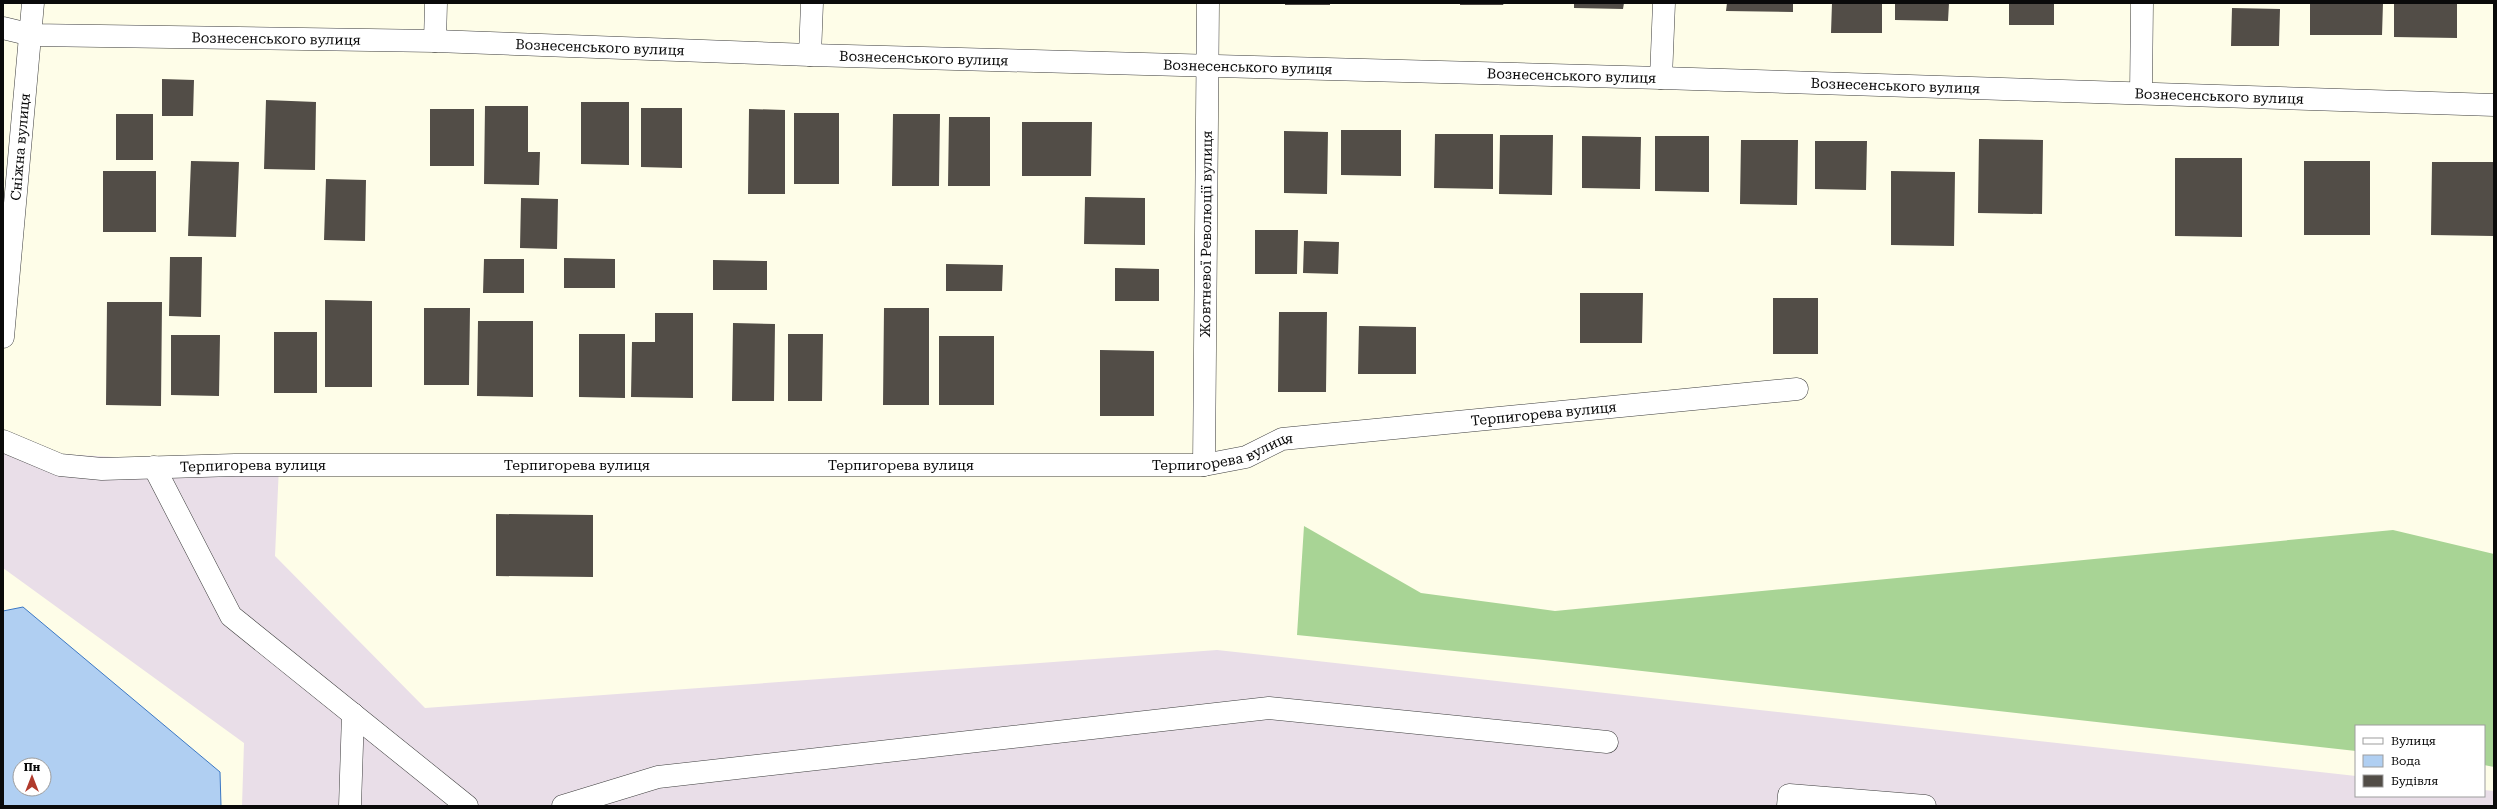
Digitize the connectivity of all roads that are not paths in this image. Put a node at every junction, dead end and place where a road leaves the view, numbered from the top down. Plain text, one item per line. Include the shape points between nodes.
1 (34, 3) edge
2 (436, 3) edge
3 (812, 3) edge
4 (1208, 3) edge
5 (1664, 3) edge
6 (2142, 3) edge
7 (3, 28) edge
8 (32, 35) junction
9 (435, 41) junction
10 (810, 55) junction
11 (1206, 66) junction
12 (1660, 78) junction
13 (2141, 94) junction
14 (2494, 105) edge
15 (3, 338) edge
16 (1797, 389) dead end
17 (3, 441) edge
18 (1204, 465) junction
19 (154, 467) junction
20 (353, 714) junction
21 (1607, 742) dead end
22 (350, 806) edge
23 (467, 806) edge
24 (563, 806) edge
25 (1788, 806) edge
26 (1925, 806) edge

1 - 8 street, Сніжна вулиця
2 - 9 street
3 - 10 street
4 - 11 street, Жовтневої Революції вулиця
5 - 12 street
6 - 13 street
7 - 8 street, Вознесенського вулиця
8 - 9 street, Вознесенського вулиця
8 - 15 street, Сніжна вулиця
9 - 10 street, Вознесенського вулиця
10 - 11 street, Вознесенського вулиця
11 - 12 street, Вознесенського вулиця
11 - 18 street, Жовтневої Революції вулиця
12 - 13 street, Вознесенського вулиця
13 - 14 street, Вознесенського вулиця
16 - 18 street, Терпигорева вулиця via 1282,439 1246,456
17 - 19 street, Терпигорева вулиця via 60,465 102,469
18 - 19 street, Терпигорева вулиця
19 - 20 street via 231,616
20 - 22 street
20 - 23 street
21 - 24 street via 1269,708 658,777
25 - 26 street via 1789,795

